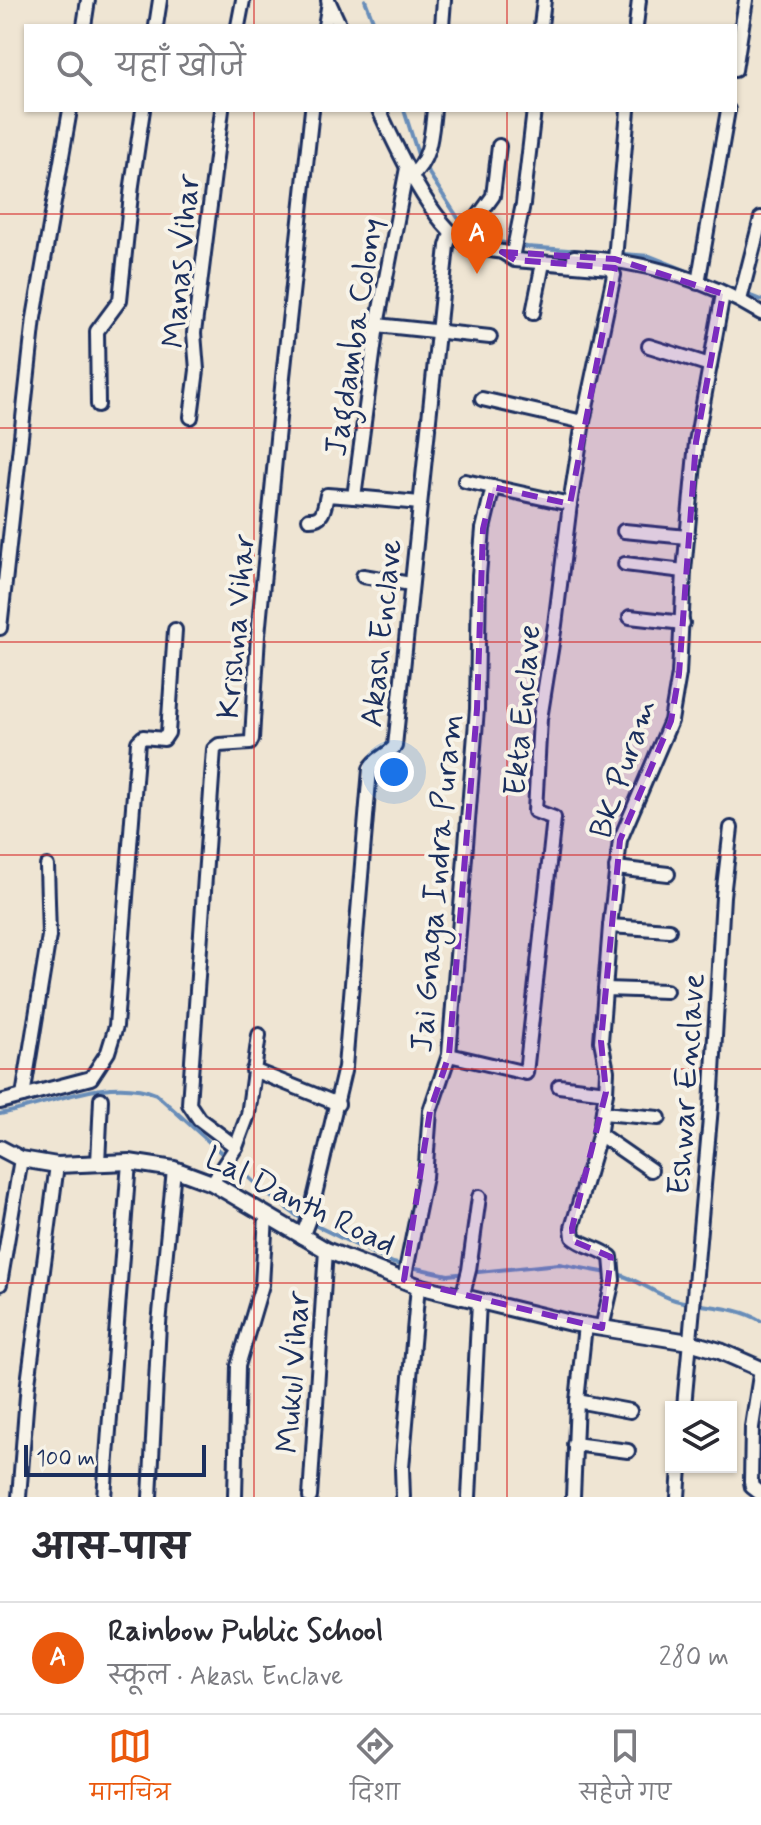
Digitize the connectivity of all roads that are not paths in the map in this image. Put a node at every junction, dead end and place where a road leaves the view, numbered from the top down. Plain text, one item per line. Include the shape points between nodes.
1 (88, 0) edge
2 (160, 0) edge
3 (243, 0) edge
4 (444, 0) edge
5 (544, 0) edge
6 (639, 0) edge
7 (746, 0) edge
8 (329, 1) edge
9 (84, 24) edge
10 (156, 24) edge
11 (238, 24) edge
12 (325, 24) edge
13 (339, 24) edge
14 (442, 24) edge
15 (541, 24) edge
16 (636, 24) edge
17 (737, 57) edge
18 (70, 112) edge
19 (143, 112) edge
20 (222, 112) edge
21 (312, 112) edge
22 (380, 112) edge
23 (434, 112) edge
24 (534, 112) edge
25 (628, 112) edge
26 (728, 112) edge
27 (499, 146) dead end
28 (416, 168) junction
29 (761, 218) edge
30 (463, 233) junction
31 (511, 249) junction
32 (614, 257) junction
33 (543, 263) junction
34 (699, 278) junction
35 (723, 294) junction
36 (741, 294) junction
37 (533, 313) dead end
38 (761, 313) edge
39 (377, 325) junction
40 (437, 331) junction
41 (490, 337) dead end
42 (649, 346) dead end
43 (710, 365) junction
44 (482, 399) dead end
45 (98, 405) dead end
46 (191, 417) dead end
47 (583, 422) junction
48 (465, 481) dead end
49 (493, 487) junction
50 (354, 497) junction
51 (420, 503) junction
52 (570, 504) junction
53 (309, 519) dead end
54 (624, 531) dead end
55 (687, 537) junction
56 (625, 564) dead end
57 (684, 571) junction
58 (363, 576) dead end
59 (411, 584) junction
60 (630, 617) dead end
61 (683, 623) junction
62 (0, 628) edge
63 (175, 630) dead end
64 (731, 828) dead end
65 (47, 866) dead end
66 (616, 868) junction
67 (668, 874) dead end
68 (610, 926) junction
69 (669, 930) dead end
70 (605, 989) junction
71 (666, 991) dead end
72 (259, 1035) dead end
73 (449, 1055) junction
74 (253, 1070) junction
75 (559, 1086) dead end
76 (606, 1092) junction
77 (23, 1096) junction
78 (101, 1099) dead end
79 (0, 1102) edge
80 (338, 1104) junction
81 (603, 1113) junction
82 (659, 1118) dead end
83 (599, 1134) junction
84 (0, 1148) edge
85 (235, 1149) junction
86 (21, 1159) junction
87 (129, 1162) junction
88 (98, 1163) junction
89 (57, 1165) junction
90 (174, 1169) junction
91 (651, 1170) dead end
92 (212, 1183) junction
93 (479, 1197) dead end
94 (266, 1216) junction
95 (306, 1226) junction
96 (326, 1250) junction
97 (409, 1276) junction
98 (0, 1284) edge
99 (462, 1298) junction
100 (479, 1302) junction
101 (585, 1325) junction
102 (602, 1328) junction
103 (689, 1342) junction
104 (761, 1369) edge
105 (577, 1401) junction
106 (684, 1401) edge
107 (630, 1411) dead end
108 (574, 1444) junction
109 (628, 1451) dead end
110 (680, 1473) edge
111 (761, 1494) edge
112 (19, 1497) edge
113 (104, 1497) edge
114 (150, 1497) edge
115 (235, 1497) edge
116 (310, 1497) edge
117 (403, 1497) edge
118 (469, 1497) edge
119 (573, 1497) edge
120 (678, 1497) edge

1 - 9 street
2 - 10 street
3 - 11 street
4 - 14 street
5 - 15 street
6 - 16 street
7 - 17 street
8 - 12 street
8 - 13 street
18 - 62 street via 34,318
19 - 45 street via 120,300 97,331
20 - 46 street, Manas Vihar via 194,333 197,370
21 - 85 street, Krishna Vihar via 252,739 214,749 188,1087 189,1104 199,1119
22 - 28 street
23 - 28 street, Jagdamba Colony via 431,140
24 - 31 street via 523,204
25 - 32 street, Ekta Enclave
26 - 34 street
27 - 30 street via 493,196
28 - 30 street
28 - 39 street, Jagdamba Colony
29 - 36 street
30 - 31 street via 479,249
30 - 40 street, Akash Enclave via 447,246
31 - 32 street
31 - 33 street via 515,260
32 - 33 street
32 - 34 street
32 - 47 street, Ekta Enclave via 608,311
33 - 37 street
34 - 35 street
35 - 36 street
35 - 43 street, BK Puram
36 - 38 street
39 - 40 street
39 - 50 street, Jagdamba Colony
40 - 41 street
40 - 51 street, Akash Enclave
42 - 43 street
43 - 55 street, BK Puram
44 - 47 street
47 - 52 street, Ekta Enclave
48 - 49 street
49 - 52 street
49 - 73 street, Jai Gnaga Indra Puram via 479,575 477,709
50 - 51 street, Jagdamba Colony
50 - 53 street via 327,495 322,516
51 - 59 street, Akash Enclave
52 - 73 street, Ekta Enclave via 538,742 535,811 554,818 526,1073
54 - 55 street
55 - 57 street, BK Puram
56 - 57 street
57 - 61 street, BK Puram
58 - 59 street
59 - 80 street, Akash Enclave via 395,746 370,769 347,1053
60 - 61 street
61 - 66 street, BK Puram via 671,721 620,840
63 - 77 street via 168,733 164,739 143,737 138,742 116,1026 108,1052 91,1078
64 - 103 street, Eshwar Enclave
65 - 77 street via 49,936
66 - 67 street
66 - 68 street, BK Puram
68 - 69 street
68 - 70 street, BK Puram
70 - 71 street
70 - 76 street, BK Puram via 601,1041
72 - 74 street
73 - 97 street, Jai Gnaga Indra Puram via 430,1111
74 - 80 street
74 - 85 street via 248,1115
75 - 76 street
76 - 81 street, BK Puram
77 - 79 street
78 - 88 street
80 - 95 street, Akash Enclave
81 - 82 street
81 - 83 street, BK Puram
83 - 91 street
83 - 102 street, BK Puram via 573,1219 573,1237 611,1257 613,1275
84 - 86 street, Lal Danth Road
85 - 92 street
86 - 89 street, Lal Danth Road
86 - 98 street
87 - 88 street, Lal Danth Road
87 - 90 street, Lal Danth Road
87 - 113 street
88 - 89 street, Lal Danth Road
89 - 112 street via 28,1383
90 - 92 street, Lal Danth Road
90 - 114 street
92 - 94 street, Lal Danth Road
93 - 99 street
94 - 95 street, Lal Danth Road
94 - 115 street via 262,1285 238,1366
95 - 96 street, Lal Danth Road
96 - 97 street, Lal Danth Road
96 - 116 street, Mukul Vihar
97 - 99 street, Lal Danth Road
97 - 117 street, Jai Gnaga Indra Puram
99 - 100 street, Lal Danth Road
100 - 101 street, Lal Danth Road
100 - 118 street
101 - 102 street, Lal Danth Road
101 - 105 street
102 - 103 street, Lal Danth Road
103 - 104 street, Lal Danth Road
103 - 106 street, Eshwar Enclave
104 - 111 street via 751,1482
105 - 107 street
105 - 108 street
108 - 109 street
108 - 119 street
110 - 120 street

